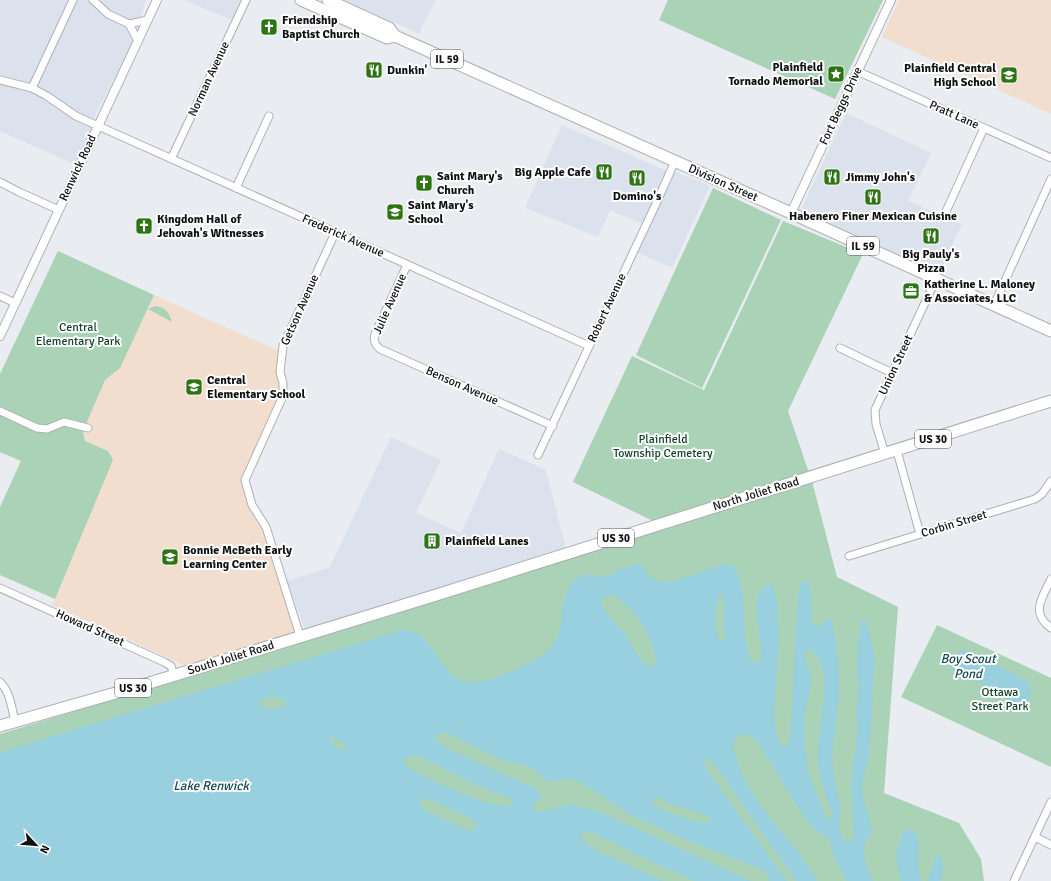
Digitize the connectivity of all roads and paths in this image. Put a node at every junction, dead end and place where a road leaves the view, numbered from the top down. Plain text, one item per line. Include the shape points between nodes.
1 (73, 0) edge
2 (93, 0) edge
3 (158, 0) edge
4 (246, 0) edge
5 (302, 0) edge
6 (328, 0) edge
7 (891, 0) edge
8 (148, 20) junction
9 (129, 24) junction
10 (395, 36) junction
11 (138, 41) junction
12 (858, 71) junction
13 (0, 80) edge
14 (32, 88) junction
15 (269, 116) dead end
16 (97, 126) junction
17 (984, 128) junction
18 (1051, 158) edge
19 (171, 159) junction
20 (675, 161) junction
21 (1051, 179) edge
22 (0, 182) edge
23 (236, 188) junction
24 (59, 210) junction
25 (791, 213) junction
26 (944, 216) dead end
27 (335, 233) junction
28 (407, 265) junction
29 (936, 279) junction
30 (0, 296) edge
31 (16, 303) junction
32 (994, 305) junction
33 (1051, 331) edge
34 (0, 336) edge
35 (374, 342) joint
36 (589, 346) junction
37 (840, 348) dead end
38 (892, 373) junction
39 (1051, 402) edge
40 (0, 411) edge
41 (553, 426) junction
42 (88, 428) dead end
43 (897, 451) junction
44 (885, 454) junction
45 (538, 455) dead end
46 (1051, 481) edge
47 (920, 534) junction
48 (849, 556) dead end
49 (1051, 579) edge
50 (460, 586) joint
51 (0, 588) edge
52 (1051, 628) edge
53 (300, 636) junction
54 (174, 675) junction
55 (0, 682) edge
56 (15, 722) junction
57 (0, 726) edge
58 (1051, 802) edge
59 (1035, 837) junction
60 (1051, 845) edge
61 (1014, 881) edge

1 - 14 street
2 - 9 street via 108,14
3 - 8 street, Renwick Road
4 - 19 street, Norman Avenue
5 - 10 main road, Division Street / IL 59 via 387,38
6 - 10 main road, Division Street / IL 59 via 389,28
7 - 12 street, Fort Beggs Drive
8 - 9 street
8 - 11 street, Renwick Road
9 - 11 street
10 - 20 main road, Division Street / IL 59
11 - 16 street, Renwick Road
12 - 17 street, Pratt Lane
12 - 25 street, Fort Beggs Drive
13 - 14 street, Frederick Avenue
14 - 16 street, Frederick Avenue
15 - 23 street
16 - 19 street, Frederick Avenue
16 - 24 street, Renwick Road
17 - 18 street, Pratt Lane
17 - 26 street
19 - 23 street, Frederick Avenue
20 - 25 main road, Division Street / IL 59
20 - 36 street, Robert Avenue
21 - 32 street
22 - 24 street
23 - 27 street, Frederick Avenue
24 - 31 street, Renwick Road
25 - 29 main road, Division Street / IL 59
27 - 28 street, Frederick Avenue
27 - 53 street, Getson Avenue via 283,346 280,372 283,396 245,480 252,505 266,527
28 - 35 street, Julie Avenue via 375,334
28 - 36 street, Frederick Avenue
29 - 32 main road, Division Street / IL 59
29 - 38 street, Union Street
30 - 31 street
31 - 34 street, Renwick Road
32 - 33 main road, Division Street / IL 59
35 - 41 street, Benson Avenue via 380,349
36 - 41 street, Robert Avenue
37 - 38 street
38 - 44 street, Union Street via 874,410
39 - 43 main road, North Joliet Road / US 30
40 - 42 street via 36,428 47,429 64,422
41 - 45 street, Robert Avenue
43 - 44 main road, North Joliet Road / US 30
43 - 47 street
44 - 50 main road, North Joliet Road / US 30
46 - 47 street, Corbin Street via 1035,499
47 - 48 street, Corbin Street
49 - 52 street via 1040,601 1039,610 1044,623
50 - 53 main road, South Joliet Road / US 30
51 - 54 street, Howard Street via 164,662 171,666
53 - 54 main road, South Joliet Road / US 30
54 - 56 main road, South Joliet Road / US 30
55 - 56 street via 7,691
56 - 57 main road, South Joliet Road / US 30
58 - 59 street
59 - 60 street
59 - 61 street

